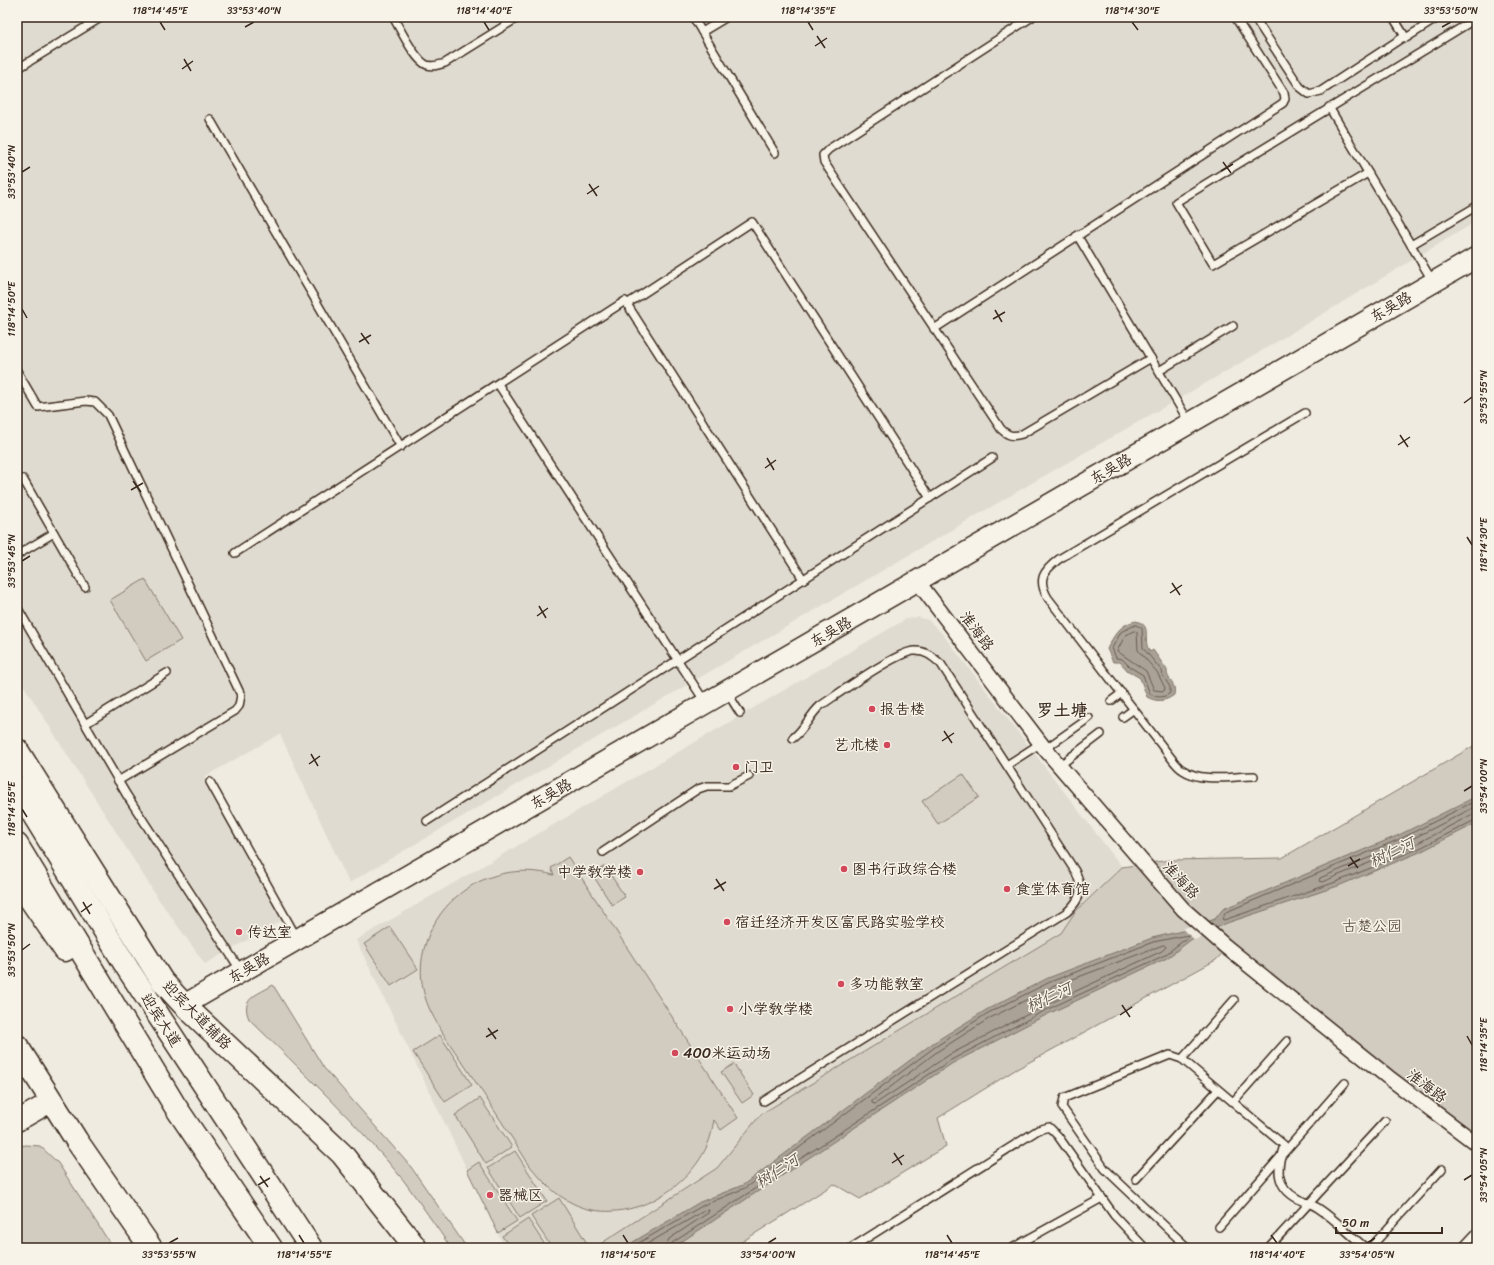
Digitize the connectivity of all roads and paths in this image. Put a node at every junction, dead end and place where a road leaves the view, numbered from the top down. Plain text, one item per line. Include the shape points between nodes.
1 (102, 17) edge
2 (393, 17) edge
3 (519, 17) edge
4 (693, 17) edge
5 (727, 17) edge
6 (1032, 17) edge
7 (1235, 17) edge
8 (1254, 17) edge
9 (1393, 17) edge
10 (1439, 17) edge
11 (1477, 18) edge
12 (702, 32) junction
13 (1405, 36) junction
14 (17, 70) edge
15 (1329, 107) junction
16 (210, 119) dead end
17 (775, 153) dead end
18 (1368, 173) junction
19 (1477, 206) edge
20 (1077, 235) junction
21 (1411, 245) junction
22 (1477, 257) edge
23 (1433, 282) junction
24 (627, 304) junction
25 (1233, 326) dead end
26 (934, 329) junction
27 (1151, 358) junction
28 (17, 371) edge
29 (1159, 371) junction
30 (498, 384) junction
31 (1305, 413) dead end
32 (1190, 423) junction
33 (401, 446) junction
34 (992, 458) dead end
35 (23, 479) dead end
36 (930, 498) junction
37 (54, 533) junction
38 (235, 553) dead end
39 (17, 555) edge
40 (803, 579) junction
41 (918, 582) junction
42 (85, 587) dead end
43 (17, 607) edge
44 (678, 660) junction
45 (167, 673) dead end
46 (727, 692) junction
47 (1122, 694) junction
48 (1111, 701) dead end
49 (707, 704) junction
50 (1134, 709) junction
51 (740, 713) dead end
52 (1122, 717) dead end
53 (1089, 718) dead end
54 (85, 724) junction
55 (1101, 734) dead end
56 (793, 738) dead end
57 (1043, 746) junction
58 (17, 750) edge
59 (1007, 765) junction
60 (1059, 766) junction
61 (749, 776) dead end
62 (1254, 776) dead end
63 (118, 780) junction
64 (210, 782) dead end
65 (17, 788) edge
66 (427, 821) dead end
67 (17, 845) edge
68 (603, 852) dead end
69 (17, 880) edge
70 (298, 940) junction
71 (242, 972) junction
72 (1234, 1000) dead end
73 (184, 1005) junction
74 (1287, 1040) dead end
75 (17, 1046) edge
76 (1182, 1059) junction
77 (1345, 1083) dead end
78 (1218, 1090) junction
79 (49, 1097) junction
80 (764, 1101) dead end
81 (1233, 1102) junction
82 (175, 1106) junction
83 (17, 1109) edge
84 (17, 1121) edge
85 (1385, 1121) dead end
86 (1477, 1144) edge
87 (243, 1145) junction
88 (1280, 1157) junction
89 (1442, 1169) dead end
90 (1136, 1179) dead end
91 (1102, 1198) junction
92 (1310, 1204) junction
93 (1219, 1227) dead end
94 (1477, 1232) edge
95 (151, 1248) edge
96 (271, 1248) edge
97 (311, 1248) edge
98 (322, 1248) edge
99 (416, 1248) edge
100 (851, 1248) edge
101 (1012, 1248) edge
102 (1145, 1248) edge
103 (1188, 1248) edge
104 (1268, 1248) edge
105 (1366, 1248) edge
106 (1370, 1248) edge
107 (1462, 1248) edge

1 - 14 lane
2 - 3 lane via 418,59 425,65 435,67
4 - 12 lane
5 - 12 lane
6 - 26 lane via 823,155 824,162
7 - 20 lane via 1284,93 1282,103
8 - 13 lane via 1300,87 1309,94 1321,91
9 - 13 lane
10 - 13 lane via 1406,38
11 - 15 lane
12 - 17 lane
15 - 18 lane
15 - 18 lane via 1176,202 1213,264
16 - 33 lane
18 - 21 lane
19 - 21 lane
20 - 26 lane
20 - 27 lane
21 - 23 lane
22 - 23 street, 东吴路
23 - 32 street, 东吴路
24 - 30 lane via 625,301
24 - 36 lane via 752,222
24 - 40 lane
25 - 29 lane
26 - 27 lane via 1000,429 1014,436 1022,434
27 - 29 lane
28 - 63 lane via 38,407 95,402 108,415 241,695 236,711
29 - 32 lane
30 - 33 lane
30 - 44 lane
31 - 47 lane via 1049,566 1043,576 1042,588
32 - 41 street, 东吴路
33 - 38 lane
34 - 36 lane
35 - 37 lane
36 - 40 lane
37 - 39 lane
37 - 42 lane
40 - 44 lane
41 - 46 street, 东吴路
41 - 57 street, 淮海路
43 - 54 lane
44 - 49 lane
44 - 66 lane
45 - 54 lane
46 - 49 street, 东吴路
46 - 51 lane
47 - 48 lane
47 - 50 lane
49 - 70 street, 东吴路
50 - 52 lane
50 - 62 lane via 1182,770 1193,776
53 - 57 lane
54 - 63 lane
55 - 60 lane
56 - 59 lane via 804,729 814,711 820,706 900,654 919,651 941,664
57 - 59 lane
57 - 60 street, 淮海路
58 - 73 main road, 迎宾大道辅路 via 162,980
59 - 80 lane via 1075,871 1081,886 1073,907
60 - 86 street, 淮海路 via 1183,909 1225,946 1382,1072
61 - 68 lane via 729,786 706,786 698,789
63 - 71 lane
64 - 70 lane
65 - 87 main road, 迎宾大道 via 128,969
67 - 82 main road, 迎宾大道
69 - 82 main road
70 - 71 street, 东吴路
71 - 73 street, 东吴路
72 - 76 lane
73 - 99 main road, 迎宾大道辅路 via 342,1154
74 - 81 lane
75 - 79 main road
76 - 78 lane
76 - 103 lane via 1170,1055 1064,1098 1062,1107 1105,1169
77 - 88 lane
78 - 81 lane
78 - 90 lane
79 - 83 street
79 - 84 street
79 - 95 main road
81 - 88 lane via 1284,1145
82 - 96 main road, 迎宾大道
85 - 92 lane
87 - 97 main road, 迎宾大道
87 - 98 main road
88 - 92 lane via 1278,1172 1283,1185 1296,1198
88 - 93 lane
89 - 106 lane
91 - 100 lane via 1049,1127 1038,1130
91 - 101 lane
91 - 102 lane
92 - 104 lane
92 - 105 lane via 1318,1207
94 - 107 lane

